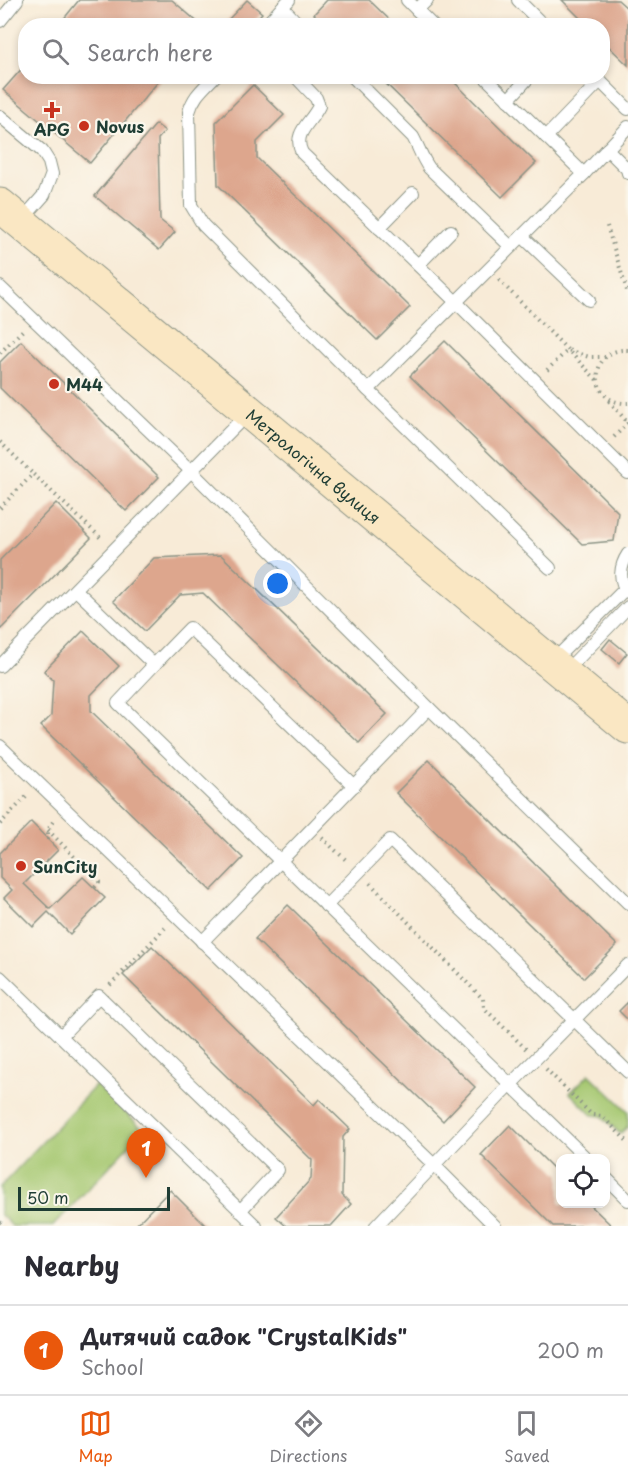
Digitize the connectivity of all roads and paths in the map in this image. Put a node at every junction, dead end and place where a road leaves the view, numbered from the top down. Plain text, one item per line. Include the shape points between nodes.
1 (17, 0) edge
2 (407, 0) edge
3 (427, 0) edge
4 (518, 0) edge
5 (286, 4) edge
6 (417, 10) junction
7 (273, 18) edge
8 (295, 18) edge
9 (425, 18) edge
10 (536, 18) edge
11 (0, 21) edge
12 (207, 84) edge
13 (303, 84) edge
14 (360, 84) edge
15 (492, 84) edge
16 (523, 84) edge
17 (594, 84) edge
18 (603, 84) edge
19 (508, 100) junction
20 (628, 109) edge
21 (0, 116) edge
22 (628, 127) edge
23 (546, 137) junction
24 (607, 150) junction
25 (628, 172) edge
26 (584, 174) junction
27 (413, 193) dead end
28 (10, 214) edge
29 (607, 226) dead end
30 (379, 228) junction
31 (451, 231) dead end
32 (522, 236) junction
33 (511, 247) junction
34 (418, 265) junction
35 (498, 280) dead end
36 (0, 287) edge
37 (628, 294) edge
38 (588, 300) dead end
39 (456, 302) junction
40 (33, 319) junction
41 (568, 350) junction
42 (628, 350) edge
43 (0, 353) edge
44 (606, 357) junction
45 (597, 380) junction
46 (536, 381) junction
47 (368, 390) junction
48 (604, 395) junction
49 (628, 403) edge
50 (249, 412) junction
51 (628, 423) edge
52 (0, 442) edge
53 (191, 471) junction
54 (628, 473) edge
55 (33, 474) junction
56 (0, 508) edge
57 (114, 550) junction
58 (628, 554) edge
59 (550, 568) dead end
60 (76, 590) junction
61 (626, 590) edge
62 (628, 607) edge
63 (154, 665) junction
64 (0, 666) edge
65 (557, 668) junction
66 (429, 708) junction
67 (628, 727) edge
68 (0, 746) edge
69 (39, 784) junction
70 (354, 786) junction
71 (0, 824) edge
72 (313, 829) junction
73 (48, 830) dead end
74 (281, 862) junction
75 (359, 872) junction
76 (94, 888) dead end
77 (628, 903) edge
78 (326, 906) junction
79 (166, 926) dead end
80 (202, 942) junction
81 (628, 965) edge
82 (0, 977) edge
83 (99, 996) junction
84 (575, 1020) junction
85 (61, 1036) junction
86 (536, 1059) junction
87 (628, 1072) edge
88 (510, 1085) junction
89 (628, 1142) edge
90 (582, 1154) edge
91 (434, 1165) junction
92 (610, 1182) edge
93 (628, 1200) edge
94 (240, 1211) junction
95 (0, 1222) edge
96 (4, 1226) edge
97 (256, 1226) edge
98 (376, 1226) edge
99 (495, 1226) edge

1 - 11 lane
2 - 6 lane
3 - 6 lane
4 - 10 lane
5 - 7 lane
5 - 8 lane
6 - 9 lane
12 - 47 lane via 192,101 189,112 194,211 203,225
13 - 30 lane via 319,106 299,137 302,153
14 - 33 lane via 413,137 429,168
15 - 19 lane
16 - 19 lane
17 - 23 lane
18 - 20 lane
19 - 23 lane
21 - 28 lane via 42,151 52,174 44,195
22 - 24 lane
23 - 26 lane
24 - 25 lane
24 - 26 lane
26 - 32 lane
27 - 30 lane
28 - 50 street, Метрологічна вулиця
29 - 37 path
30 - 34 lane
31 - 34 lane
32 - 33 lane
32 - 38 lane
33 - 39 lane
34 - 39 lane
35 - 41 path
36 - 40 lane
39 - 46 lane
39 - 47 lane
40 - 43 path
40 - 53 lane
41 - 44 path via 589,357
41 - 45 path
41 - 46 path
42 - 44 path
44 - 45 path
45 - 48 path
46 - 54 lane
47 - 59 lane
48 - 49 path via 612,401
48 - 51 path
50 - 53 lane
50 - 65 street, Метрологічна вулиця
52 - 55 path
53 - 57 lane
53 - 66 lane
55 - 56 path
55 - 57 path
57 - 60 lane
58 - 61 lane via 621,570
60 - 63 lane
60 - 64 lane
61 - 65 lane
62 - 65 lane
63 - 70 lane via 190,628
63 - 74 lane via 118,703
65 - 67 street, Метрологічна вулиця
66 - 70 lane
66 - 77 lane
68 - 69 lane
69 - 71 path
69 - 80 lane
70 - 72 lane
72 - 74 lane
72 - 75 path
73 - 76 path via 99,882
74 - 78 lane
74 - 80 lane
75 - 78 lane
75 - 84 lane via 390,840
75 - 86 path
78 - 88 lane
79 - 83 path
80 - 91 lane
81 - 84 lane
82 - 85 lane
83 - 85 lane
83 - 94 lane via 278,1170
84 - 86 lane
84 - 87 lane
85 - 94 lane
86 - 88 lane
86 - 89 path via 592,1115 602,1116
88 - 90 lane
88 - 91 lane
91 - 98 lane
91 - 99 lane
92 - 93 lane
94 - 97 lane
95 - 96 path

